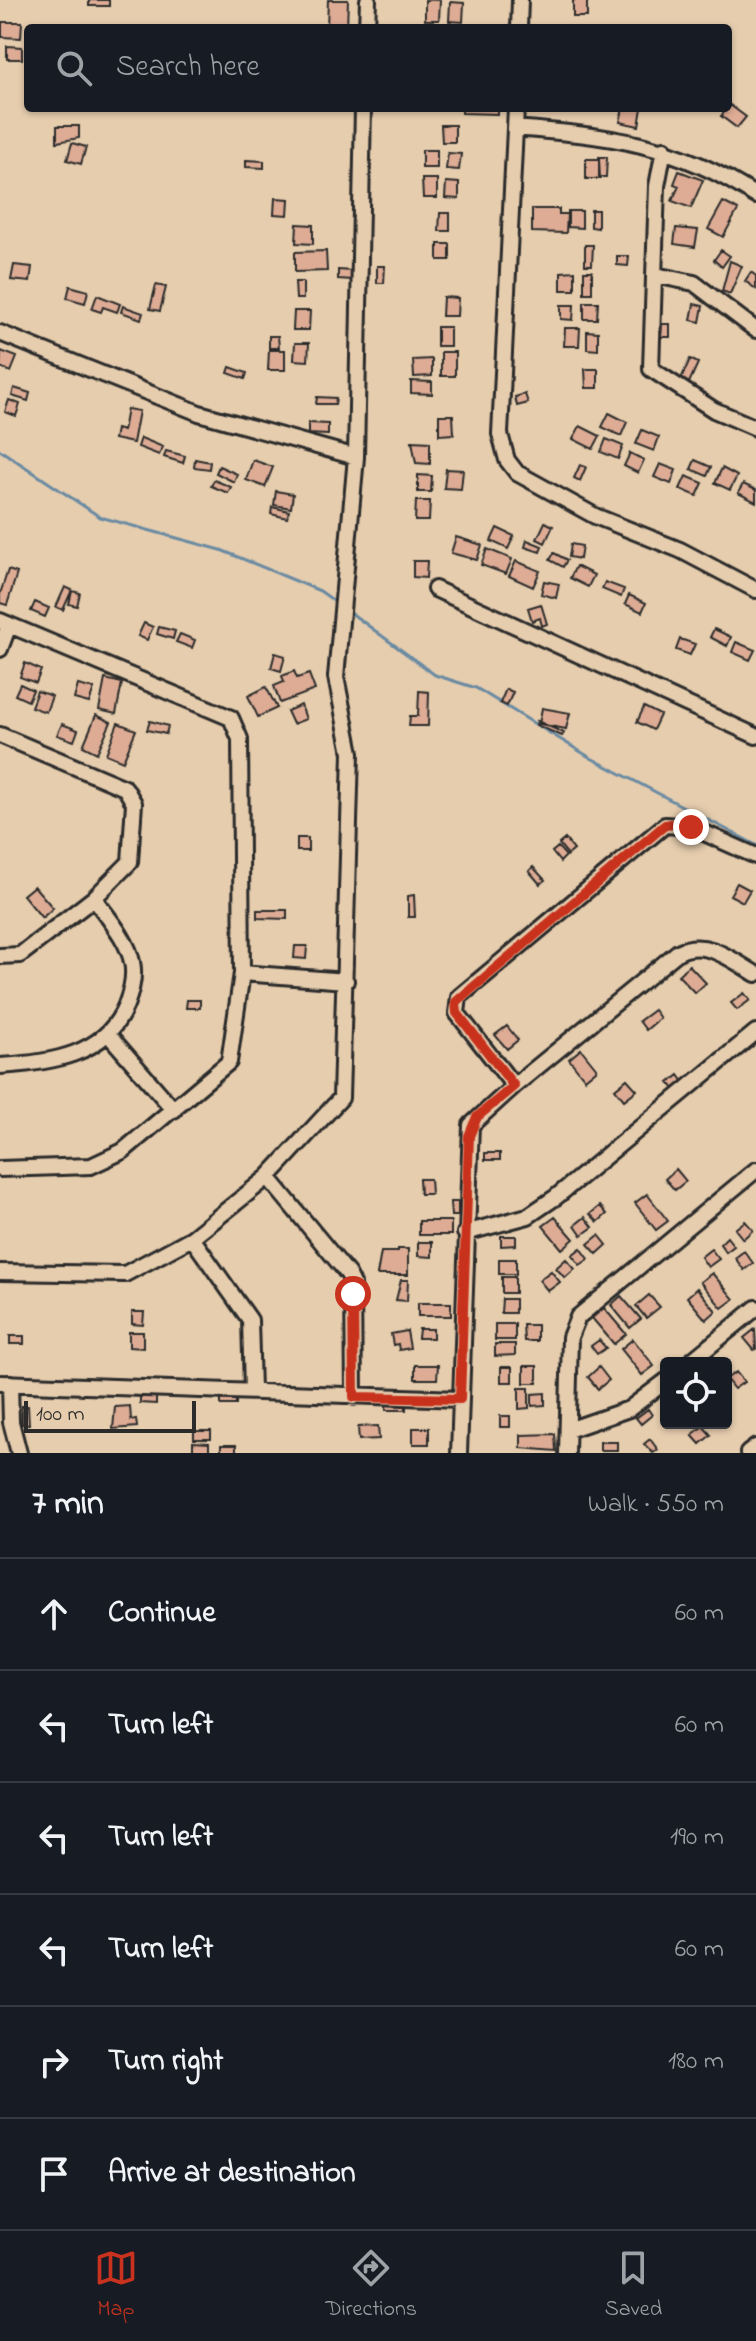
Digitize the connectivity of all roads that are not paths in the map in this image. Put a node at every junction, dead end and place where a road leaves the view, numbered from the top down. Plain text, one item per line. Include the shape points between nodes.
1 (368, 0) edge
2 (520, 0) edge
3 (367, 24) edge
4 (519, 24) edge
5 (363, 112) edge
6 (516, 112) edge
7 (515, 128) junction
8 (664, 149) junction
9 (756, 196) edge
10 (655, 275) junction
11 (756, 330) edge
12 (0, 333) edge
13 (756, 428) edge
14 (356, 457) junction
15 (435, 589) dead end
16 (756, 590) edge
17 (4, 623) edge
18 (0, 649) edge
19 (0, 735) edge
20 (756, 736) edge
21 (756, 856) edge
22 (94, 898) junction
23 (0, 956) edge
24 (242, 973) junction
25 (756, 974) edge
26 (346, 981) junction
27 (756, 1032) edge
28 (109, 1035) junction
29 (0, 1066) edge
30 (514, 1086) junction
31 (174, 1110) junction
32 (0, 1169) edge
33 (756, 1170) edge
34 (268, 1177) junction
35 (465, 1233) junction
36 (192, 1238) junction
37 (0, 1272) edge
38 (756, 1308) edge
39 (696, 1357) edge
40 (5, 1383) edge
41 (660, 1386) edge
42 (252, 1390) junction
43 (354, 1397) junction
44 (460, 1399) junction
45 (568, 1430) junction
46 (756, 1447) edge
47 (19, 1453) edge
48 (459, 1453) edge
49 (567, 1453) edge
50 (748, 1453) edge

1 - 3 street
2 - 4 street
5 - 14 street
6 - 7 street
7 - 8 street via 624,139
7 - 16 street via 500,434 507,460 517,473 584,510 680,550
8 - 9 street
8 - 10 street via 657,186
10 - 11 street via 694,283
10 - 13 street via 651,369 714,410
12 - 14 street via 199,413
14 - 26 street via 336,677 351,753
15 - 20 street
17 - 18 street
17 - 24 street via 231,718 240,739
19 - 22 street via 131,795 130,862
21 - 30 street via 691,827 665,825 459,997 457,1013
22 - 23 street via 20,955
22 - 28 street via 133,964 129,997
24 - 26 street
24 - 31 street via 229,1062
25 - 30 street via 706,947 687,947
26 - 34 street via 341,1098
27 - 35 street via 556,1197 528,1216
28 - 29 street via 55,1061
28 - 31 street
30 - 35 street via 471,1125
31 - 32 street via 123,1151 91,1166
33 - 45 street via 578,1317 570,1337
34 - 36 street
34 - 43 street via 353,1284
35 - 44 street
36 - 37 street via 125,1274
36 - 42 street via 250,1320
38 - 39 street
40 - 42 street
40 - 47 street
41 - 45 street via 629,1409
42 - 43 street
43 - 44 street
44 - 48 street
45 - 49 street
46 - 50 street

